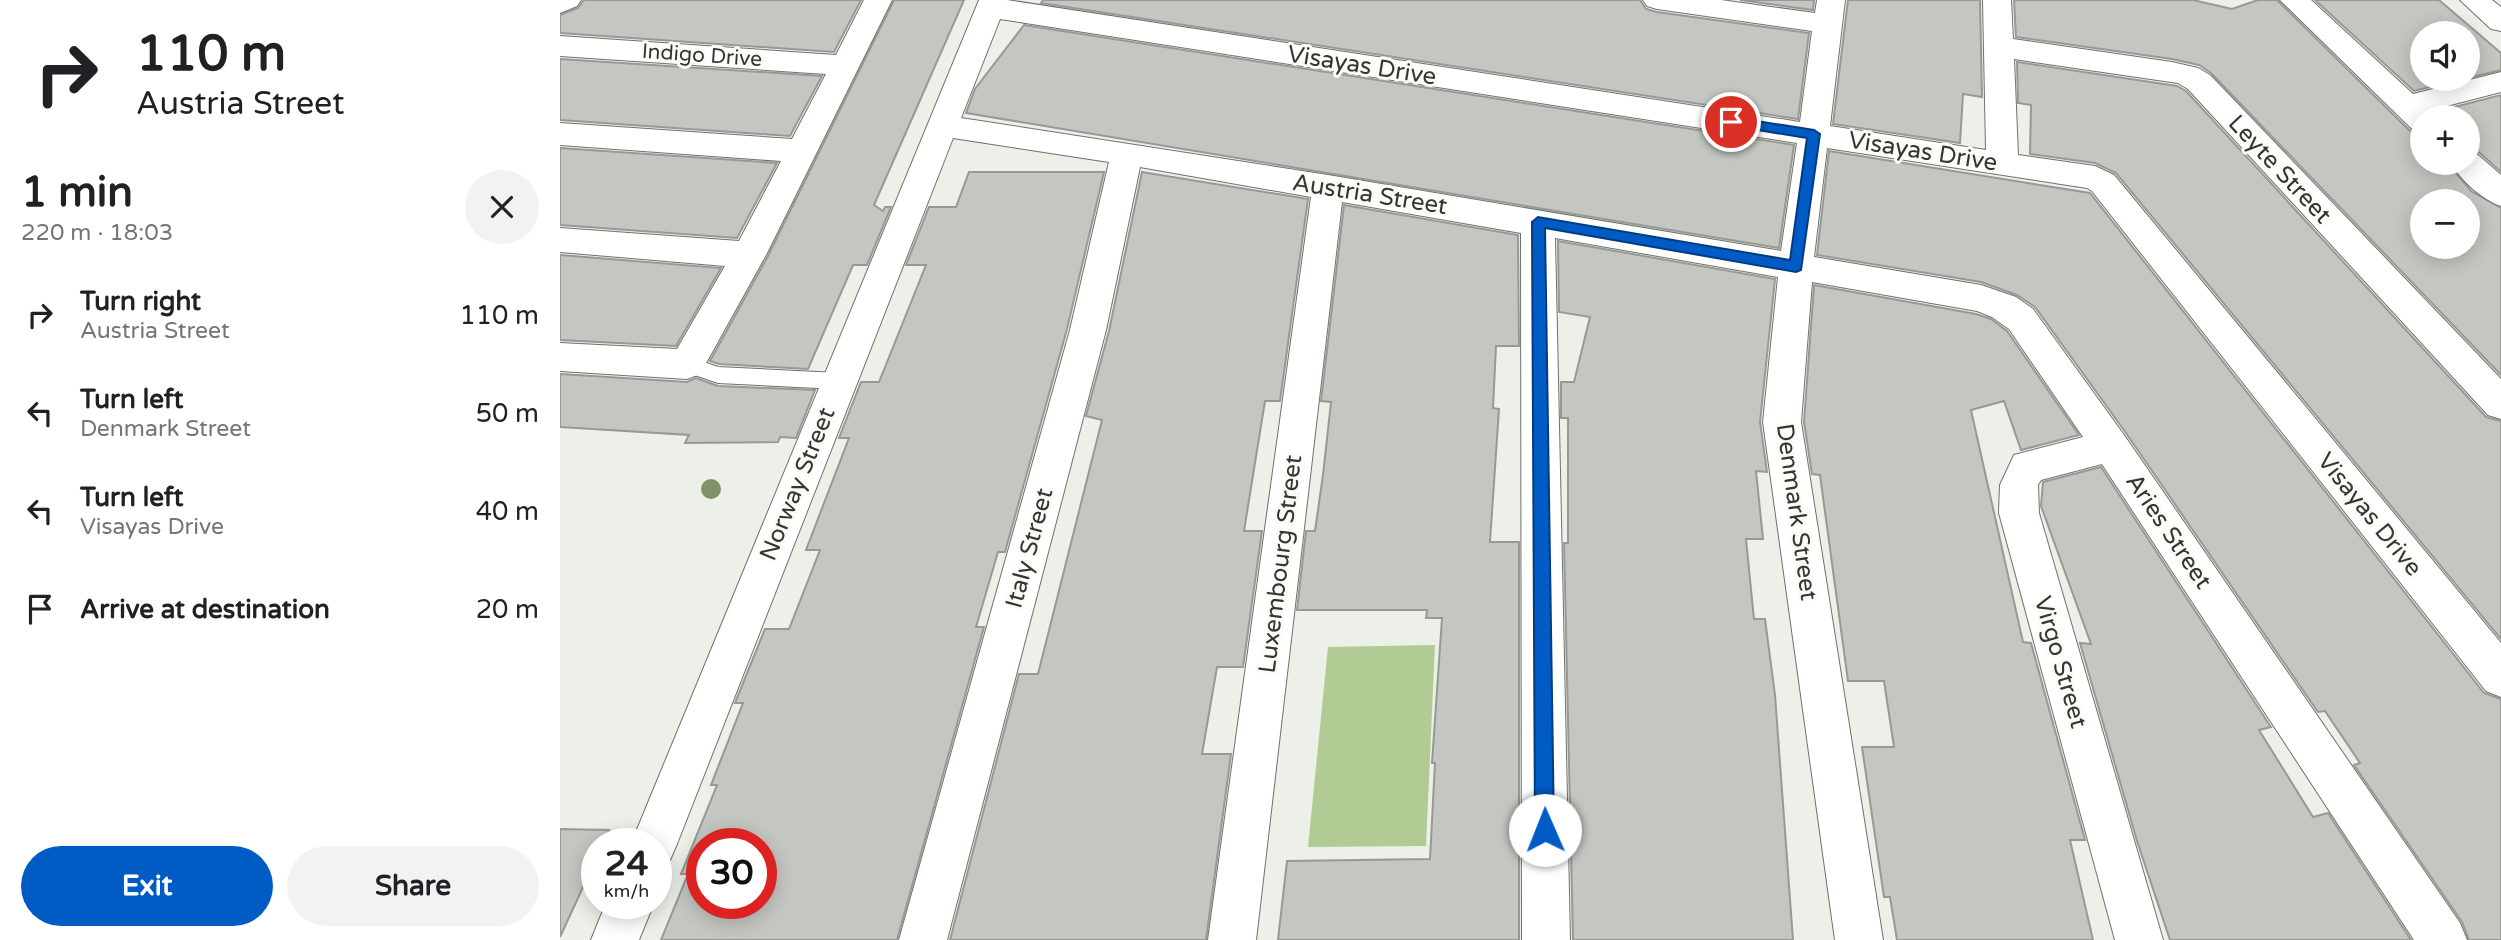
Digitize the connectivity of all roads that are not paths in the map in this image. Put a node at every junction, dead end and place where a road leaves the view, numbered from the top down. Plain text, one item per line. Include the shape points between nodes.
1 (568, 0) edge
2 (878, 0) edge
3 (1657, 0) edge
4 (1997, 0) edge
5 (2294, 0) edge
6 (2474, 0) edge
7 (560, 4) edge
8 (991, 4) edge
9 (1829, 12) edge
10 (2501, 22) edge
11 (560, 46) edge
12 (1999, 47) junction
13 (844, 65) junction
14 (2501, 82) edge
15 (2436, 105) edge
16 (2410, 109) edge
17 (943, 126) junction
18 (560, 134) edge
19 (1814, 134) junction
20 (801, 151) junction
21 (1127, 154) junction
22 (2002, 163) junction
23 (2480, 174) edge
24 (1328, 187) junction
25 (2501, 194) edge
26 (1538, 222) junction
27 (560, 240) edge
28 (748, 255) junction
29 (1796, 266) junction
30 (560, 357) edge
31 (687, 365) junction
32 (838, 381) junction
33 (2501, 404) edge
34 (2112, 446) junction
35 (2501, 677) edge
36 (660, 828) edge
37 (624, 919) edge
38 (615, 940) edge
39 (923, 940) edge
40 (1232, 940) edge
41 (1546, 940) edge
42 (1859, 940) edge
43 (2139, 940) edge
44 (2443, 940) edge

1 - 7 street
2 - 13 street
3 - 9 street
4 - 12 street
5 - 16 street
6 - 10 street
8 - 17 street, Norway Street
8 - 19 street, Visayas Drive
9 - 19 street, Denmark Street
11 - 13 street, Indigo Drive
12 - 22 street
12 - 33 street, Leyte Street via 2172,72 2199,82
13 - 20 street
14 - 15 street
17 - 21 street, Austria Street
17 - 32 street, Norway Street
18 - 20 street
19 - 22 street, Visayas Drive
19 - 29 street, Denmark Street
20 - 28 street
21 - 24 street, Austria Street
21 - 39 street, Italy Street via 1088,330
22 - 35 street, Visayas Drive via 2083,174 2103,183
23 - 25 street
24 - 26 street, Austria Street
24 - 40 street, Luxembourg Street
26 - 29 street, Austria Street
26 - 41 street
27 - 28 street
28 - 31 street
29 - 34 street, Aries Street via 1982,298 2004,307 2021,319
29 - 42 street, Denmark Street via 1782,422
30 - 31 street
31 - 32 lane via 718,375
32 - 36 street, Norway Street
34 - 43 street, Virgo Street via 2028,467 2019,485 2020,513
34 - 44 street, Aries Street
37 - 38 street

